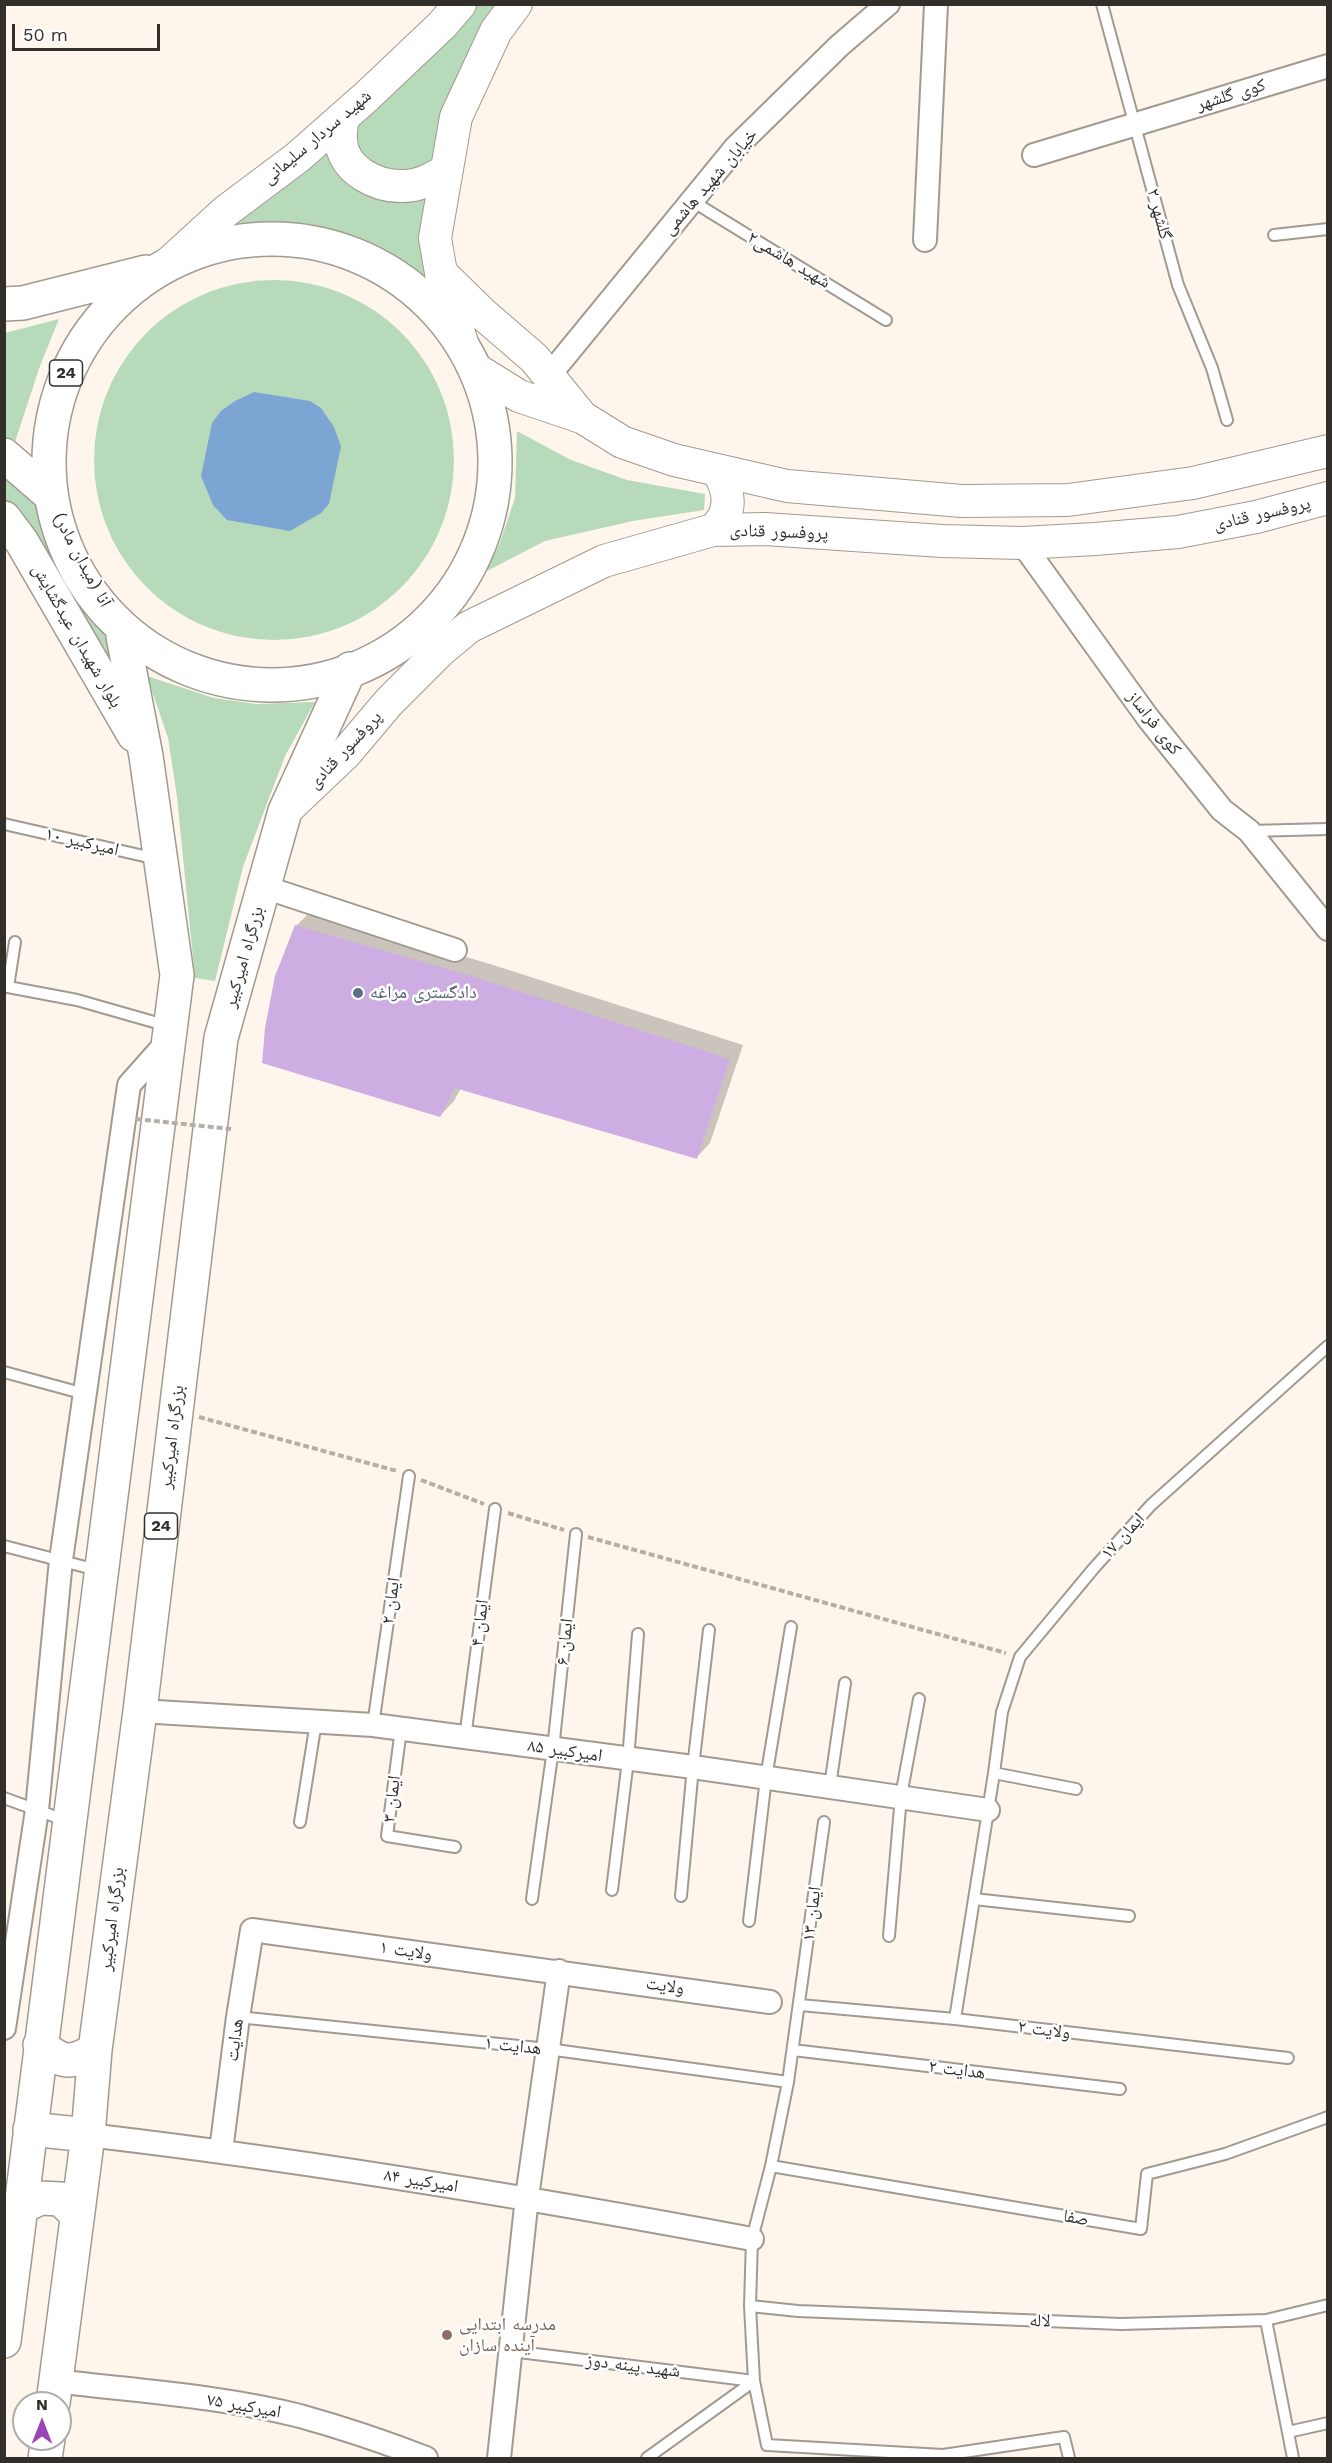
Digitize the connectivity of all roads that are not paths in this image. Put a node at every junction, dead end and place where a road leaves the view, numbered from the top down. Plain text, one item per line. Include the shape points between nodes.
1 (460, 4) edge
2 (516, 4) edge
3 (888, 4) edge
4 (936, 4) edge
5 (1102, 4) edge
6 (1328, 66) edge
7 (343, 117) junction
8 (1134, 124) junction
9 (1034, 155) dead end
10 (447, 170) junction
11 (692, 201) junction
12 (1328, 229) edge
13 (1274, 235) dead end
14 (926, 240) dead end
15 (163, 266) junction
16 (441, 273) junction
17 (4, 304) edge
18 (886, 320) dead end
19 (468, 355) junction
20 (547, 374) junction
21 (582, 417) junction
22 (1227, 420) dead end
23 (1328, 451) edge
24 (4, 455) edge
25 (717, 470) junction
26 (787, 486) junction
27 (48, 493) junction
28 (1328, 498) edge
29 (4, 518) edge
30 (713, 530) junction
31 (778, 530) junction
32 (1022, 543) junction
33 (123, 636) junction
34 (350, 669) junction
35 (147, 756) junction
36 (285, 811) junction
37 (4, 825) edge
38 (1328, 829) edge
39 (1250, 831) junction
40 (160, 860) junction
41 (264, 887) junction
42 (1328, 929) edge
43 (15, 942) dead end
44 (455, 950) dead end
45 (169, 1034) junction
46 (1328, 1346) edge
47 (4, 1372) edge
48 (85, 1394) junction
49 (409, 1476) road end
50 (495, 1509) road end
51 (576, 1534) road end
52 (4, 1546) edge
53 (62, 1560) junction
54 (101, 1571) junction
55 (791, 1627) dead end
56 (709, 1630) dead end
57 (638, 1634) dead end
58 (845, 1683) dead end
59 (919, 1699) dead end
60 (140, 1712) junction
61 (316, 1722) junction
62 (373, 1725) junction
63 (401, 1729) junction
64 (465, 1737) junction
65 (553, 1749) junction
66 (628, 1760) junction
67 (693, 1767) junction
68 (994, 1773) junction
69 (766, 1778) junction
70 (830, 1786) junction
71 (1076, 1789) dead end
72 (901, 1796) junction
73 (4, 1798) edge
74 (37, 1810) junction
75 (988, 1810) junction
76 (300, 1822) dead end
77 (824, 1822) dead end
78 (70, 1823) junction
79 (455, 1847) dead end
80 (612, 1890) dead end
81 (681, 1896) dead end
82 (531, 1899) dead end
83 (974, 1899) junction
84 (1130, 1916) dead end
85 (749, 1921) dead end
86 (252, 1930) joint
87 (889, 1936) dead end
88 (559, 1971) junction
89 (7, 1994) edge
90 (47, 2002) junction
91 (770, 2002) dead end
92 (800, 2005) junction
93 (238, 2017) junction
94 (955, 2019) junction
95 (4, 2028) edge
96 (40, 2045) junction
97 (548, 2049) junction
98 (95, 2050) junction
99 (793, 2050) junction
100 (1288, 2058) dead end
101 (788, 2082) junction
102 (1120, 2089) dead end
103 (1328, 2117) edge
104 (30, 2129) junction
105 (88, 2135) junction
106 (222, 2151) junction
107 (771, 2166) junction
108 (527, 2197) junction
109 (22, 2207) junction
110 (77, 2215) junction
111 (752, 2239) junction
112 (750, 2306) junction
113 (1328, 2306) edge
114 (1266, 2320) junction
115 (4, 2341) edge
116 (511, 2351) junction
117 (754, 2381) junction
118 (54, 2391) edge
119 (72, 2393) edge
120 (1328, 2422) edge
121 (1288, 2432) junction
122 (426, 2458) edge
123 (499, 2458) edge
124 (649, 2458) edge
125 (1069, 2458) edge
126 (1293, 2458) edge

1 - 7 main road, شهید سردار سلیمانی
2 - 10 main road via 496,31 456,117
3 - 11 street, خیابان شهید هاشمی via 736,147
4 - 14 street
5 - 8 lane, گلشهر ۲
6 - 8 street, کوی گلشهر
7 - 10 main road via 340,142 350,165 375,182 403,186 431,180
7 - 15 main road, شهید سردار سلیمانی
8 - 9 street, کوی گلشهر
8 - 22 lane, گلشهر ۲ via 1178,285 1212,368
10 - 16 main road via 435,238
11 - 18 lane, شهید هاشمی۲
11 - 20 street, خیابان شهید هاشمی
12 - 13 lane
15 - 17 main road, 24 via 23,303
15 - 19 main road, آنا (میدان مادر) / 24 via 221,244 276,238 331,246 382,267 426,300
15 - 27 main road, آنا (میدان مادر) / 24 via 105,311 69,365 49,427
16 - 19 main road
16 - 20 main road
19 - 21 main road via 519,396
19 - 34 main road, آنا (میدان مادر) / 24 via 485,392 496,445 494,500 478,552 451,599 432,622
20 - 21 main road
21 - 25 main road via 622,441
23 - 26 main road via 1193,483 1068,500 962,501
24 - 27 main road
25 - 26 main road
25 - 30 main road via 729,499 723,522
26 - 31 main road via 773,498 770,507
27 - 33 main road, آنا (میدان مادر) / 24 via 66,538
28 - 32 main road, پروفسور قنادی via 1178,532
29 - 35 main road, بلوار شهیدان عیدگشایش / 24 via 22,542
30 - 31 main road, پروفسور قنادی
30 - 36 main road, پروفسور قنادی via 604,561 469,627 389,702 345,754
31 - 32 main road, پروفسور قنادی
32 - 39 street, کوی فراساز via 1148,718 1222,810
33 - 34 main road, آنا (میدان مادر) / 24 via 165,661 235,685 309,684
33 - 35 main road, 24
34 - 36 main road, بزرگراه امیرکبیر / 24
35 - 40 main road, 24
36 - 41 main road, بزرگراه امیرکبیر / 24
37 - 40 lane, امیرکبیر ۱۰
38 - 39 lane
39 - 42 street, کوی فراساز
40 - 45 main road, 24 via 177,975
41 - 44 street
41 - 60 main road, بزرگراه امیرکبیر / 24 via 221,1038
43 - 45 lane via 8,987 77,1000
45 - 48 street via 129,1085
45 - 54 main road, 24
46 - 68 lane, ایمان ۱۷ via 1151,1505 1020,1657 1002,1712
47 - 48 lane
48 - 53 street
49 - 62 lane, ایمان ۲
50 - 64 lane, ایمان ۴
51 - 65 lane, ایمان ۶
52 - 53 lane
53 - 54 lane
53 - 74 street
54 - 78 main road, 24
55 - 69 lane
56 - 67 lane
57 - 66 lane
58 - 70 lane
59 - 72 lane
60 - 61 street, امیرکبیر ۸۵
60 - 98 main road, بزرگراه امیرکبیر / 24
61 - 62 street, امیرکبیر ۸۵
61 - 76 lane
62 - 63 street, امیرکبیر ۸۵
63 - 64 street, امیرکبیر ۸۵
63 - 79 lane, ایمان ۳ via 387,1836
64 - 65 street, امیرکبیر ۸۵
65 - 66 street, امیرکبیر ۸۵
65 - 82 lane, ایمان ۶
66 - 67 street, امیرکبیر ۸۵
66 - 80 lane
67 - 69 street, امیرکبیر ۸۵
67 - 81 lane
68 - 71 lane
68 - 75 lane, ایمان ۱۷
69 - 70 street, امیرکبیر ۸۵
69 - 85 lane
70 - 72 street, امیرکبیر ۸۵
72 - 75 street, امیرکبیر ۸۵
72 - 87 lane
73 - 74 lane
74 - 78 lane
74 - 89 street
75 - 83 lane, ایمان ۱۷
77 - 92 lane, ایمان ۱۳
78 - 90 main road, 24
83 - 84 lane
83 - 94 lane, ایمان ۱۷
86 - 88 street, ولایت ۱
86 - 93 street, هدایت
88 - 91 street, ولایت
88 - 97 street
89 - 90 street
89 - 95 street
90 - 96 main road, 24
92 - 94 lane, ولایت ۲
92 - 99 lane, ایمان ۱۳
93 - 97 lane, هدایت ۱
93 - 106 street, هدایت
94 - 100 lane, ولایت ۲
96 - 98 main road via 57,2059 76,2061
96 - 104 main road, 24
97 - 101 lane, هدایت ۱
97 - 108 street
98 - 105 main road, بزرگراه امیرکبیر / 24
99 - 101 lane, ایمان ۱۳
99 - 102 lane, هدایت ۲
101 - 107 lane, ایمان ۱۳
103 - 107 lane, صفا via 1225,2154 1147,2174 1141,2229
104 - 105 main road
104 - 109 main road, 24
105 - 106 street, امیرکبیر ۸۴
105 - 110 main road, بزرگراه امیرکبیر / 24
106 - 108 street, امیرکبیر ۸۴
107 - 111 lane, ایمان ۱۳
108 - 111 street, امیرکبیر ۸۴
108 - 116 street
109 - 110 main road via 40,2198 62,2199
109 - 115 main road, 24
110 - 118 main road, بزرگراه امیرکبیر / 24
111 - 112 lane, ایمان ۱۳
112 - 114 lane, لاله via 1121,2324
112 - 117 lane, ایمان ۱۳
113 - 114 lane, لاله
114 - 121 lane
116 - 117 lane, شهید پینه دوز
116 - 123 street
117 - 124 lane
117 - 125 lane, ایمان ۱۳ via 766,2445 943,2455 1064,2437
119 - 122 street, امیرکبیر ۷۵ via 214,2400 298,2416
120 - 121 lane
121 - 126 lane

